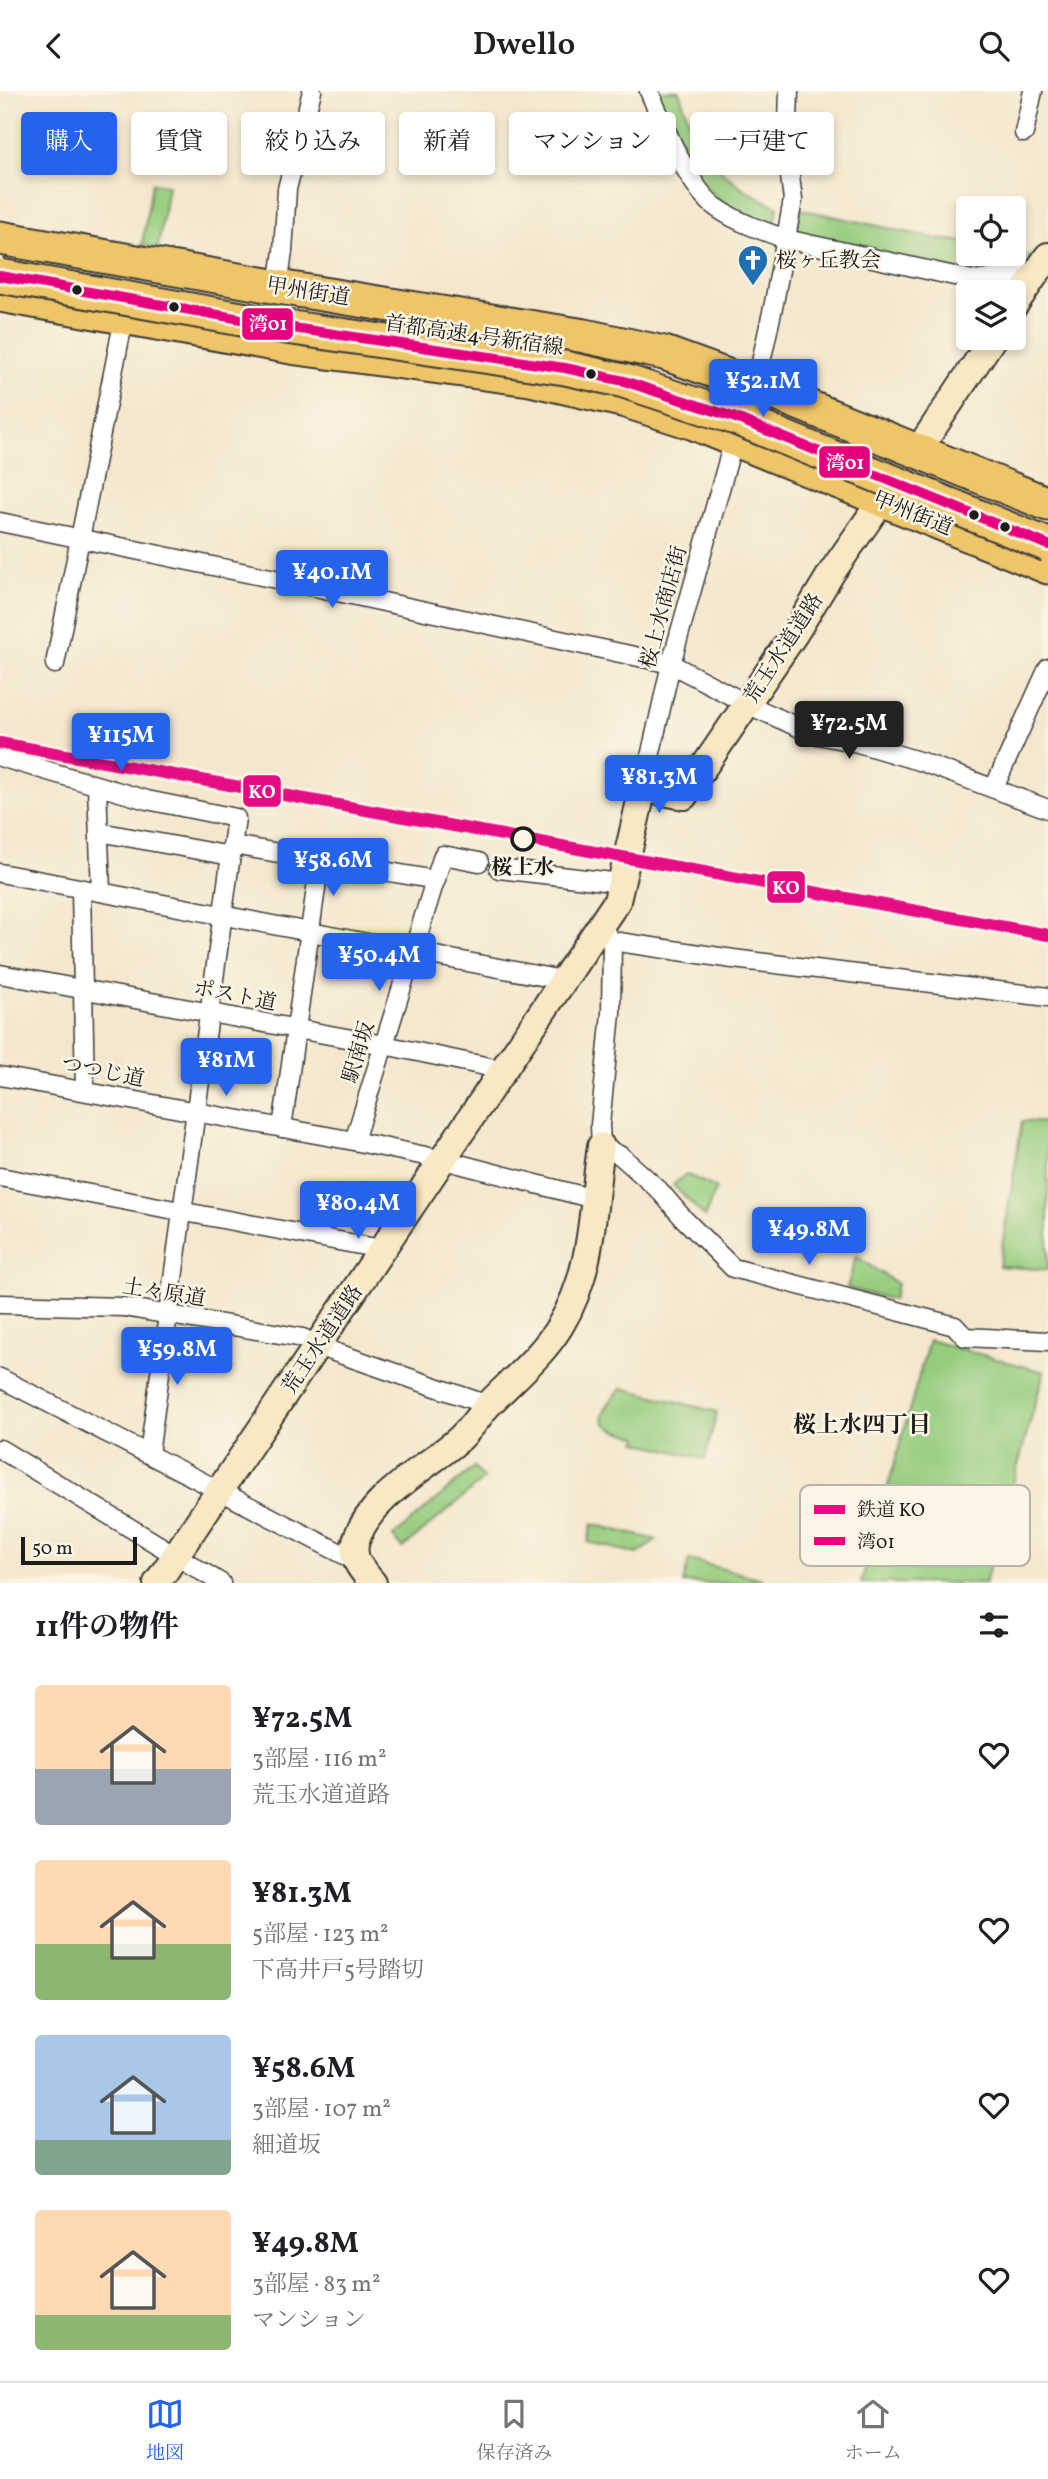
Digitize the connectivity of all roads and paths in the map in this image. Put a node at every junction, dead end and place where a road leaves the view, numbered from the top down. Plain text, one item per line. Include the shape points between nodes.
1 (312, 91) edge
2 (649, 91) edge
3 (789, 91) edge
4 (1033, 91) edge
5 (1024, 133) dead end
6 (0, 238) edge
7 (786, 239) junction
8 (0, 257) edge
9 (1045, 265) edge
10 (0, 276) edge
11 (278, 287) junction
12 (1026, 290) edge
13 (0, 295) edge
14 (124, 318) junction
15 (985, 350) edge
16 (711, 370) junction
17 (754, 385) junction
18 (789, 399) junction
19 (694, 423) junction
20 (735, 439) junction
21 (768, 452) junction
22 (917, 452) junction
23 (883, 500) junction
24 (1048, 504) edge
25 (0, 522) edge
26 (1048, 524) edge
27 (81, 538) junction
28 (1048, 545) edge
29 (1048, 567) edge
30 (55, 664) dead end
31 (671, 664) junction
32 (1048, 668) edge
33 (747, 704) junction
34 (0, 757) edge
35 (97, 786) junction
36 (643, 788) junction
37 (994, 788) junction
38 (1048, 809) edge
39 (99, 832) junction
40 (231, 850) junction
41 (320, 860) junction
42 (480, 863) dead end
43 (499, 869) dead end
44 (0, 873) edge
45 (436, 880) junction
46 (621, 883) junction
47 (81, 889) junction
48 (102, 892) junction
49 (224, 916) junction
50 (309, 930) junction
51 (606, 934) junction
52 (412, 950) junction
53 (0, 974) edge
54 (562, 980) junction
55 (85, 990) junction
56 (1048, 997) edge
57 (209, 1013) junction
58 (295, 1030) junction
59 (384, 1045) junction
60 (504, 1070) junction
61 (0, 1076) edge
62 (85, 1090) junction
63 (195, 1112) junction
64 (282, 1128) junction
65 (354, 1141) junction
66 (601, 1146) junction
67 (444, 1160) junction
68 (0, 1177) edge
69 (594, 1199) junction
70 (182, 1211) junction
71 (381, 1249) junction
72 (0, 1304) edge
73 (167, 1315) junction
74 (1048, 1341) edge
75 (317, 1346) junction
76 (0, 1378) edge
77 (488, 1405) junction
78 (0, 1449) edge
79 (149, 1454) junction
80 (220, 1492) junction
81 (174, 1555) junction
82 (356, 1560) junction
83 (157, 1583) edge
84 (221, 1583) edge
85 (373, 1583) edge

1 - 11 street via 287,189
2 - 7 street via 680,158 715,207
3 - 7 street, 桜上水商店街 via 787,152 793,199
4 - 5 street
6 - 11 highway, 甲州街道
7 - 9 street via 977,281
7 - 17 street, 桜上水商店街
8 - 26 highway, 首都高速4号新宿線 via 229,298 568,348 629,362 743,399
9 - 12 main road
10 - 28 highway, 首都高速4号新宿線, bridge via 624,381 736,418
11 - 16 highway, 甲州街道 via 585,336 664,353
13 - 14 highway, 甲州街道
14 - 19 highway, 甲州街道 via 297,348 530,379 626,401
14 - 27 street
15 - 22 main road
16 - 17 highway, 甲州街道
16 - 19 highway
17 - 18 highway, 甲州街道
17 - 20 street, 桜上水商店街
18 - 21 highway
18 - 22 highway, 甲州街道
19 - 20 highway, 甲州街道
20 - 21 highway, 甲州街道
20 - 31 street, 桜上水商店街
21 - 23 highway, 甲州街道
22 - 24 highway, 甲州街道
23 - 29 highway, 甲州街道
23 - 33 main road, 荒玉水道道路
25 - 27 street
27 - 30 street
27 - 31 street
31 - 33 street
31 - 36 street, 桜上水商店街
32 - 37 street
33 - 36 main road, 荒玉水道道路 via 684,796
33 - 37 street via 813,734 922,762
34 - 35 street
35 - 39 street
35 - 40 street via 236,818
36 - 46 main road, 荒玉水道道路
37 - 38 street
39 - 40 street
39 - 48 street
40 - 41 street
40 - 49 street
41 - 45 street
41 - 50 street
42 - 45 street, 駅南坂 via 443,855
43 - 46 street
44 - 47 street
45 - 52 street, 駅南坂
46 - 51 main road, 荒玉水道道路
47 - 48 street
47 - 55 street
48 - 49 street
49 - 50 street
49 - 57 street
50 - 52 street
50 - 58 street
51 - 54 main road, 荒玉水道道路
51 - 56 street via 733,959
51 - 66 street via 611,1013
52 - 54 street
52 - 59 street, 駅南坂
53 - 55 street, ポスト道
54 - 60 main road, 荒玉水道道路
55 - 57 street, ポスト道
55 - 62 street
57 - 58 street, ポスト道
57 - 63 street
58 - 59 street, ポスト道
58 - 64 street
59 - 60 street, ポスト道
59 - 65 street, 駅南坂
60 - 67 main road, 荒玉水道道路
61 - 62 street, つつじ道
62 - 63 street, つつじ道
63 - 64 street, つつじ道
63 - 70 street
64 - 65 street, つつじ道
65 - 67 street, つつじ道
66 - 69 main road
66 - 74 street via 621,1156 659,1190 733,1268 955,1326 965,1337
67 - 69 street, つつじ道
67 - 71 main road, 荒玉水道道路
68 - 70 street
69 - 77 main road via 587,1259 573,1302 547,1345
70 - 71 street
70 - 73 street
71 - 75 main road, 荒玉水道道路
72 - 73 street, 土々原道 via 124,1307
73 - 75 street, 土々原道 via 303,1338
73 - 79 street
75 - 77 street, 土々原道
75 - 80 main road, 荒玉水道道路
76 - 79 street
77 - 82 main road via 459,1440 407,1478 366,1519 355,1542
78 - 81 street
79 - 80 street
80 - 81 main road, 荒玉水道道路
80 - 82 street
81 - 83 main road, 荒玉水道道路
81 - 84 street
82 - 85 main road

